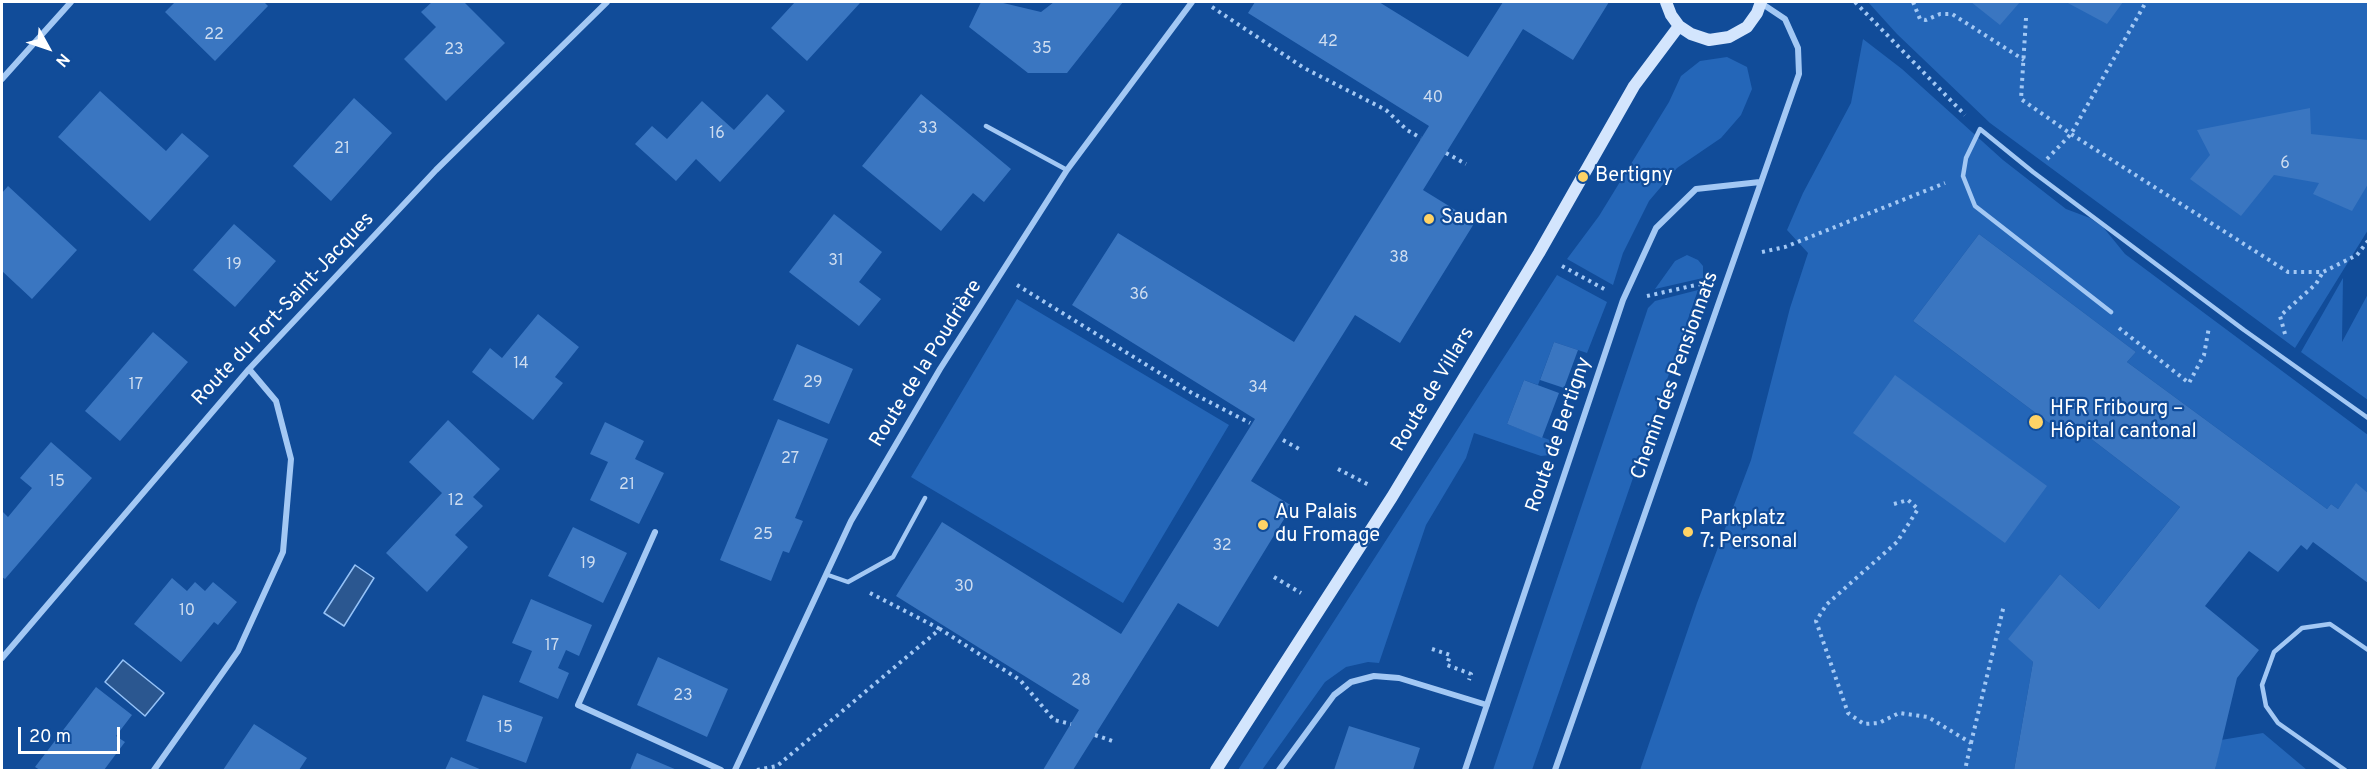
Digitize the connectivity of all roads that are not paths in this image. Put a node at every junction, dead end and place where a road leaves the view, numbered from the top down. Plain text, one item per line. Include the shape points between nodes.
1 (71, 2) edge
2 (607, 2) edge
3 (1192, 2) edge
4 (1666, 2) edge
5 (1760, 2) edge
6 (1678, 26) junction
7 (2, 79) edge
8 (986, 126) dead end
9 (1067, 170) junction
10 (1760, 182) junction
11 (2110, 312) road end
12 (249, 369) junction
13 (2368, 418) edge
14 (925, 498) dead end
15 (656, 532) dead end
16 (828, 575) junction
17 (2368, 650) edge
18 (2, 658) edge
19 (1486, 705) junction
20 (154, 771) edge
21 (721, 771) edge
22 (735, 771) edge
23 (1216, 771) edge
24 (1279, 771) edge
25 (1465, 771) edge
26 (1555, 771) edge
27 (2344, 771) edge

1 - 7 street
2 - 12 street, Route du Fort-Saint-Jacques via 436,170
3 - 9 street, Route de la Poudrière
4 - 6 main road
5 - 6 main road via 1747,27 1729,37 1704,39
5 - 10 street, Chemin des Pensionnats via 1785,19 1798,48 1799,74
6 - 23 main road, Route de Villars via 1635,86 1392,497
8 - 9 lane
9 - 16 street, Route de la Poudrière via 940,369 857,511
10 - 19 street, Route de Bertigny via 1696,189 1656,228 1623,300
10 - 26 street, Chemin des Pensionnats
11 - 13 lane via 1975,206 1962,176 1980,129
12 - 18 street, Route du Fort-Saint-Jacques
12 - 20 street via 276,401 291,459 283,552 238,651
14 - 16 lane via 893,557 848,582
15 - 21 street via 578,705
16 - 22 street, Route de la Poudrière
17 - 27 lane via 2330,624 2302,628 2274,652 2262,685 2266,706 2278,723
19 - 24 street via 1399,678 1374,676 1357,680 1334,695
19 - 25 street, Route de Bertigny

